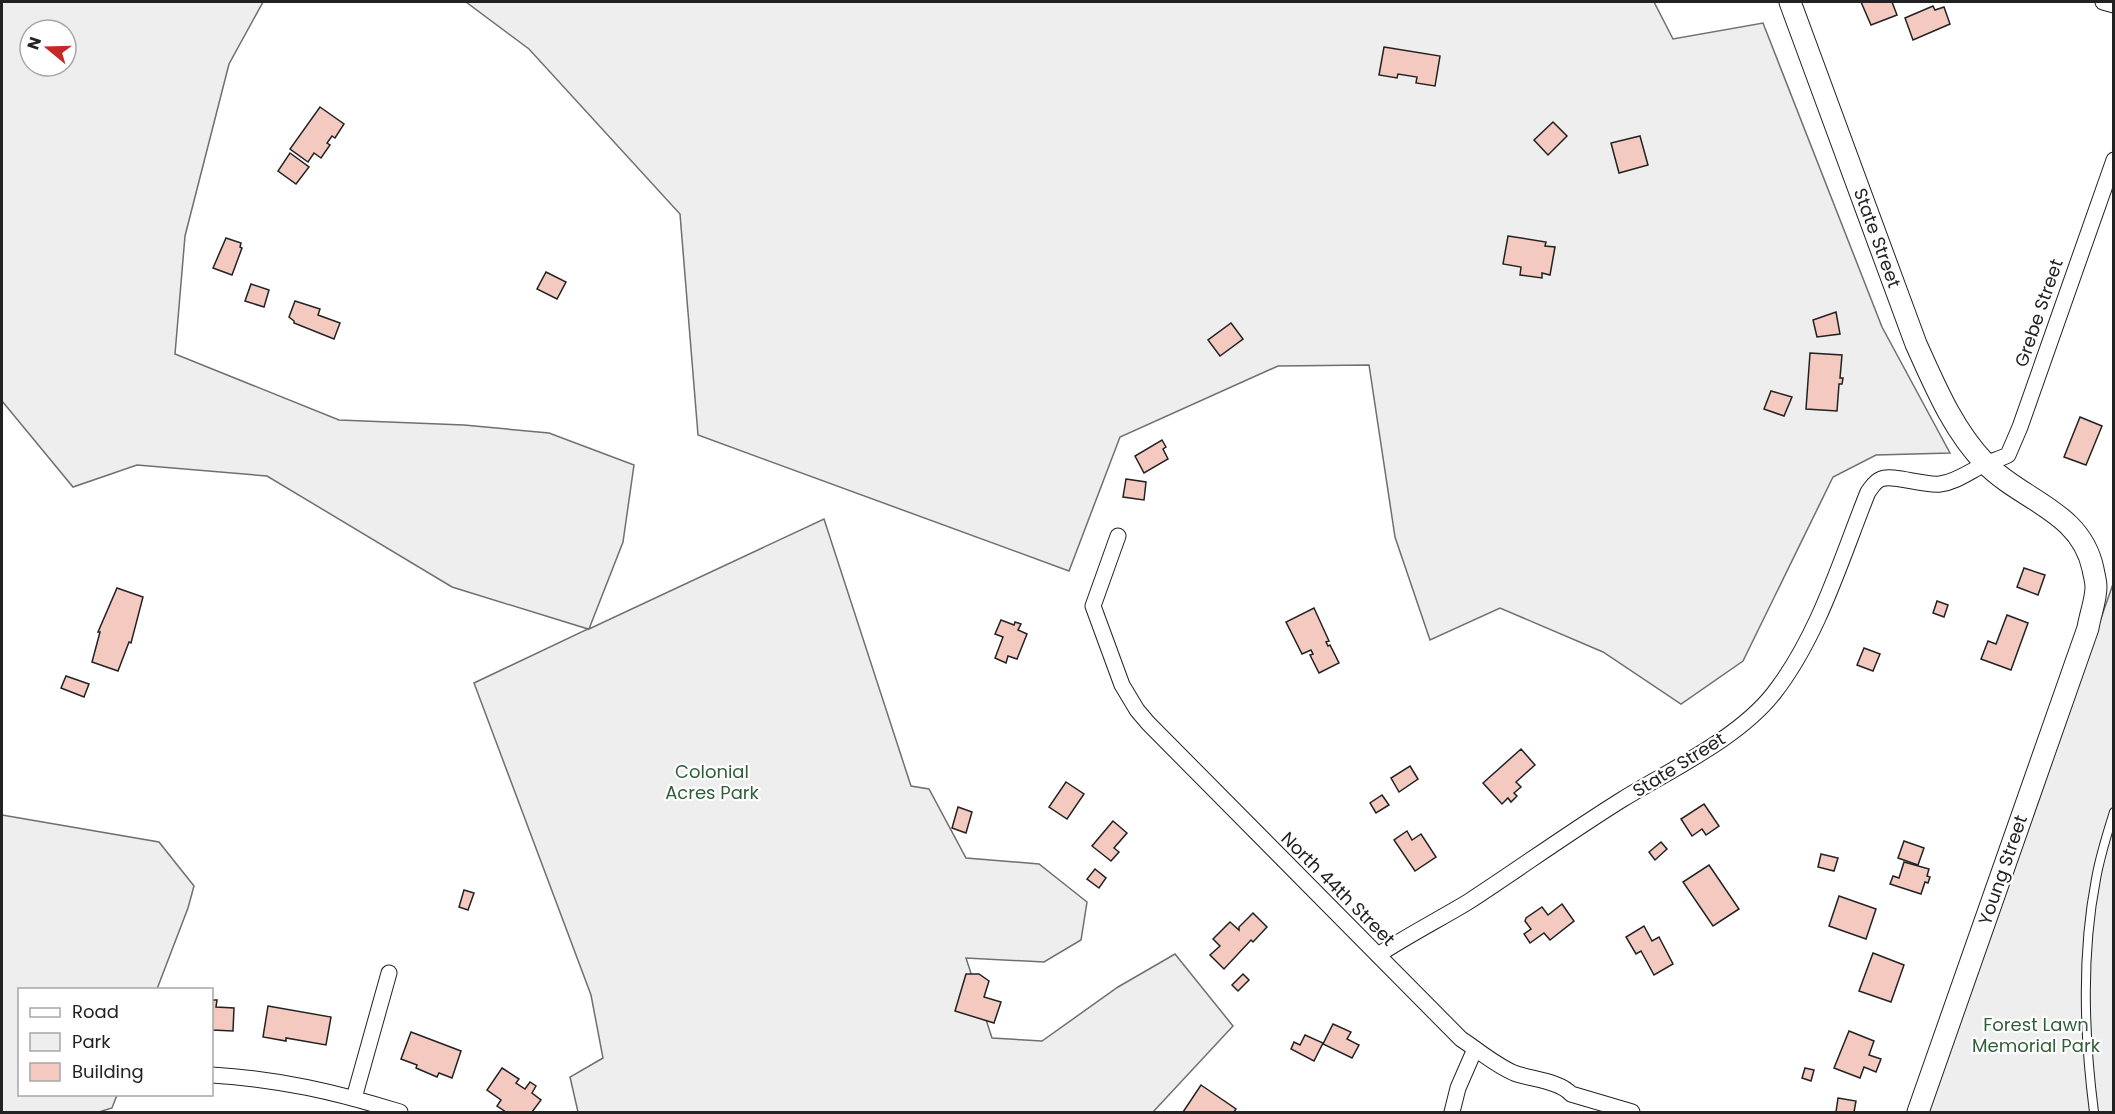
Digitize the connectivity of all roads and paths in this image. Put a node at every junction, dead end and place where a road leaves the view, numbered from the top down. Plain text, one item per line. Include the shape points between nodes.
1 (1790, 2) edge
2 (2103, 2) edge
3 (2114, 5) edge
4 (2114, 160) edge
5 (1986, 463) junction
6 (1118, 536) dead end
7 (2088, 628) joint
8 (2114, 812) edge
9 (1378, 956) junction
10 (389, 973) dead end
11 (1476, 1049) junction
12 (213, 1075) edge
13 (354, 1098) junction
14 (400, 1113) edge
15 (1452, 1113) edge
16 (1632, 1113) edge
17 (1918, 1113) edge
18 (2094, 1113) edge

1 - 5 street, State Street via 1916,344 1965,440
2 - 3 street
4 - 5 street, Grebe Street via 2008,455
5 - 7 street, State Street via 2079,535 2090,554 2096,586
5 - 9 street, State Street via 1941,484 1887,477 1876,482 1868,492 1794,664 1756,713 1724,738
6 - 9 street, North 44th Street via 1094,606 1115,669 1137,710
7 - 17 street, Young Street
8 - 18 lane via 2096,878 2086,956 2088,1068
9 - 11 street, North 44th Street via 1461,1039
10 - 13 street
11 - 15 street via 1458,1088
11 - 16 street, North 44th Street via 1514,1072
12 - 13 street via 306,1086
13 - 14 street

